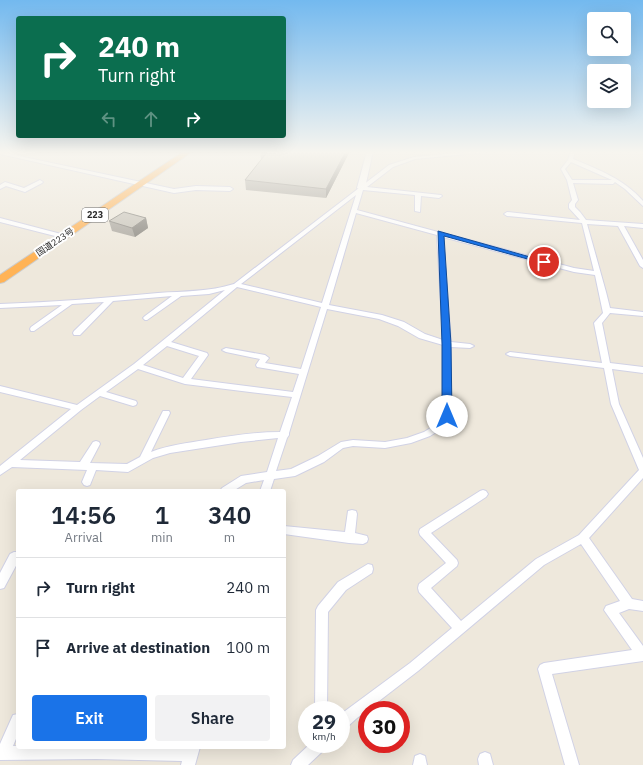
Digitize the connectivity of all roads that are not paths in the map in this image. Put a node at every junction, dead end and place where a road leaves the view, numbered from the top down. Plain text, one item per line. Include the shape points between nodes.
1 (6, 187) edge
2 (31, 187) edge
3 (135, 187) edge
4 (156, 187) edge
5 (572, 187) edge
6 (627, 187) edge
7 (361, 188) junction
8 (230, 189) dead end
9 (418, 194) junction
10 (439, 196) dead end
11 (643, 204) edge
12 (643, 210) edge
13 (353, 211) junction
14 (418, 211) dead end
15 (507, 214) dead end
16 (0, 220) edge
17 (584, 222) junction
18 (620, 225) junction
19 (643, 226) edge
20 (440, 233) junction
21 (63, 236) junction
22 (643, 266) edge
23 (598, 273) junction
24 (0, 280) edge
25 (236, 285) junction
26 (179, 293) junction
27 (111, 299) junction
28 (69, 303) junction
29 (0, 306) edge
30 (324, 306) junction
31 (606, 310) junction
32 (643, 314) edge
33 (147, 318) dead end
34 (34, 329) dead end
35 (77, 333) dead end
36 (166, 343) junction
37 (447, 344) junction
38 (470, 346) dead end
39 (226, 350) dead end
40 (510, 354) dead end
41 (137, 366) junction
42 (607, 366) junction
43 (643, 370) edge
44 (303, 372) junction
45 (185, 381) junction
46 (0, 389) edge
47 (98, 393) junction
48 (296, 396) junction
49 (133, 403) dead end
50 (78, 408) junction
51 (166, 413) dead end
52 (284, 435) junction
53 (96, 444) dead end
54 (144, 457) junction
55 (10, 463) junction
56 (83, 466) junction
57 (642, 466) edge
58 (93, 467) junction
59 (0, 471) edge
60 (270, 476) junction
61 (87, 482) dead end
62 (228, 489) edge
63 (266, 489) edge
64 (483, 494) dead end
65 (352, 514) dead end
66 (286, 530) edge
67 (349, 538) junction
68 (583, 538) junction
69 (363, 539) dead end
70 (16, 557) edge
71 (368, 569) dead end
72 (0, 584) edge
73 (629, 604) junction
74 (643, 606) edge
75 (460, 628) junction
76 (321, 701) edge
77 (350, 714) edge
78 (16, 724) edge
79 (1, 753) edge
80 (311, 753) edge
81 (191, 756) edge
82 (298, 765) edge
83 (572, 765) edge

1 - 2 street via 25,190
3 - 21 highway, 国道223号 / 223
4 - 8 street via 174,191 196,188
5 - 17 street via 575,200 572,208
6 - 11 street
7 - 9 street
7 - 13 street
7 - 25 street
9 - 10 street
9 - 14 street
11 - 12 street
13 - 20 street
13 - 30 street
15 - 17 street
16 - 21 street
17 - 18 street
17 - 23 street
18 - 19 street
18 - 22 street
20 - 23 street via 574,270
20 - 37 street
21 - 24 highway, 国道223号 / 223
23 - 31 street
25 - 26 street
25 - 30 street
25 - 36 street
26 - 27 street
26 - 33 street
27 - 28 street
27 - 35 street
28 - 29 street
28 - 34 street
30 - 37 street via 380,317
30 - 44 street
31 - 32 street
31 - 42 street via 607,313 598,323
36 - 41 street
36 - 45 street via 204,355
37 - 38 street
37 - 60 street via 447,416 440,426 427,434 385,445 341,445 321,459 292,473
39 - 44 street via 244,350 265,358 260,366
40 - 42 street
41 - 45 street
41 - 47 street
42 - 43 street
42 - 57 street via 615,404
44 - 48 street
45 - 48 street
46 - 50 street
47 - 49 street
47 - 50 street
48 - 52 street
50 - 55 street
51 - 54 street
52 - 54 street via 260,435 171,448
52 - 60 street
53 - 56 street
54 - 58 street via 128,468
55 - 56 street
55 - 59 street
56 - 58 street
57 - 68 street
58 - 61 street
60 - 62 street via 244,479
60 - 63 street
64 - 75 street via 424,532 452,563 423,588
65 - 67 street
66 - 67 street
67 - 69 street
68 - 73 street
68 - 75 street via 540,562
70 - 72 street
71 - 76 street via 342,586 322,610
73 - 74 street
73 - 83 street via 610,610 642,656 544,669
75 - 77 street via 414,667
78 - 79 street
79 - 81 street via 96,752
80 - 82 street

